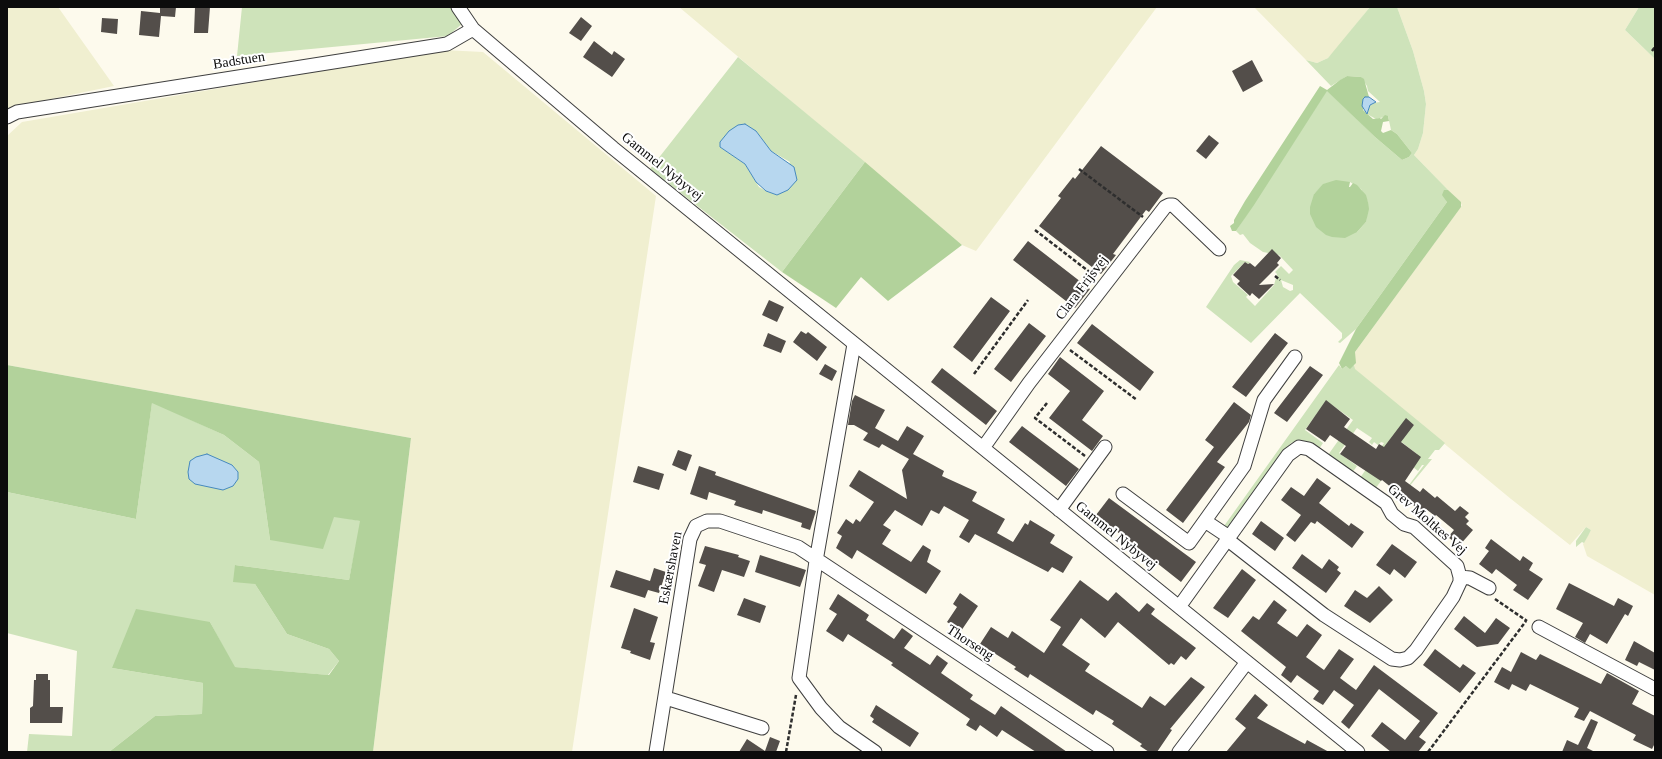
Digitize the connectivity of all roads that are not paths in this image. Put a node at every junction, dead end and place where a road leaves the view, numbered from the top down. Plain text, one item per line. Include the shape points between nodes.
1 (458, 7) edge
2 (473, 29) junction
3 (7, 117) edge
4 (1219, 249) dead end
5 (854, 344) junction
6 (1295, 357) dead end
7 (1105, 447) dead end
8 (983, 448) junction
9 (1123, 494) dead end
10 (1059, 510) junction
11 (1205, 521) junction
12 (1228, 539) junction
13 (816, 561) junction
14 (1460, 577) junction
15 (1490, 593) road end
16 (1179, 607) junction
17 (1535, 625) road end
18 (1247, 662) junction
19 (1655, 689) edge
20 (666, 698) junction
21 (762, 728) dead end
22 (656, 752) edge
23 (875, 752) edge
24 (1106, 752) edge
25 (1179, 752) edge
26 (1358, 752) edge

1 - 2 street, Gammel Nybyvej
2 - 3 street, Badstuen via 447,44 25,110
2 - 5 street, Gammel Nybyvej via 613,148
4 - 8 street, Clara Frijsvej via 1173,205 1165,207 1060,342
5 - 8 street, Gammel Nybyvej
5 - 13 street
6 - 11 street via 1264,400 1244,466
7 - 10 street
8 - 10 street, Gammel Nybyvej
9 - 11 street via 1189,543
10 - 16 street, Gammel Nybyvej
11 - 12 street, Grev Moltkes Vej
12 - 14 street, Grev Moltkes Vej via 1324,614 1392,659 1408,658 1416,650 1454,597
12 - 14 street, Grev Moltkes Vej via 1288,455 1302,446 1386,503 1392,514 1414,527 1457,566
12 - 16 street, Grev Moltkes Vej
13 - 20 street, Eskærshaven via 798,547 720,521 707,520 696,526 690,539
13 - 23 street via 800,680 839,727
13 - 24 street, Thorseng
14 - 15 street via 1470,578
16 - 18 street, Gammel Nybyvej
17 - 19 street
18 - 25 street
18 - 26 street, Gammel Nybyvej
20 - 21 street
20 - 22 street, Eskærshaven

